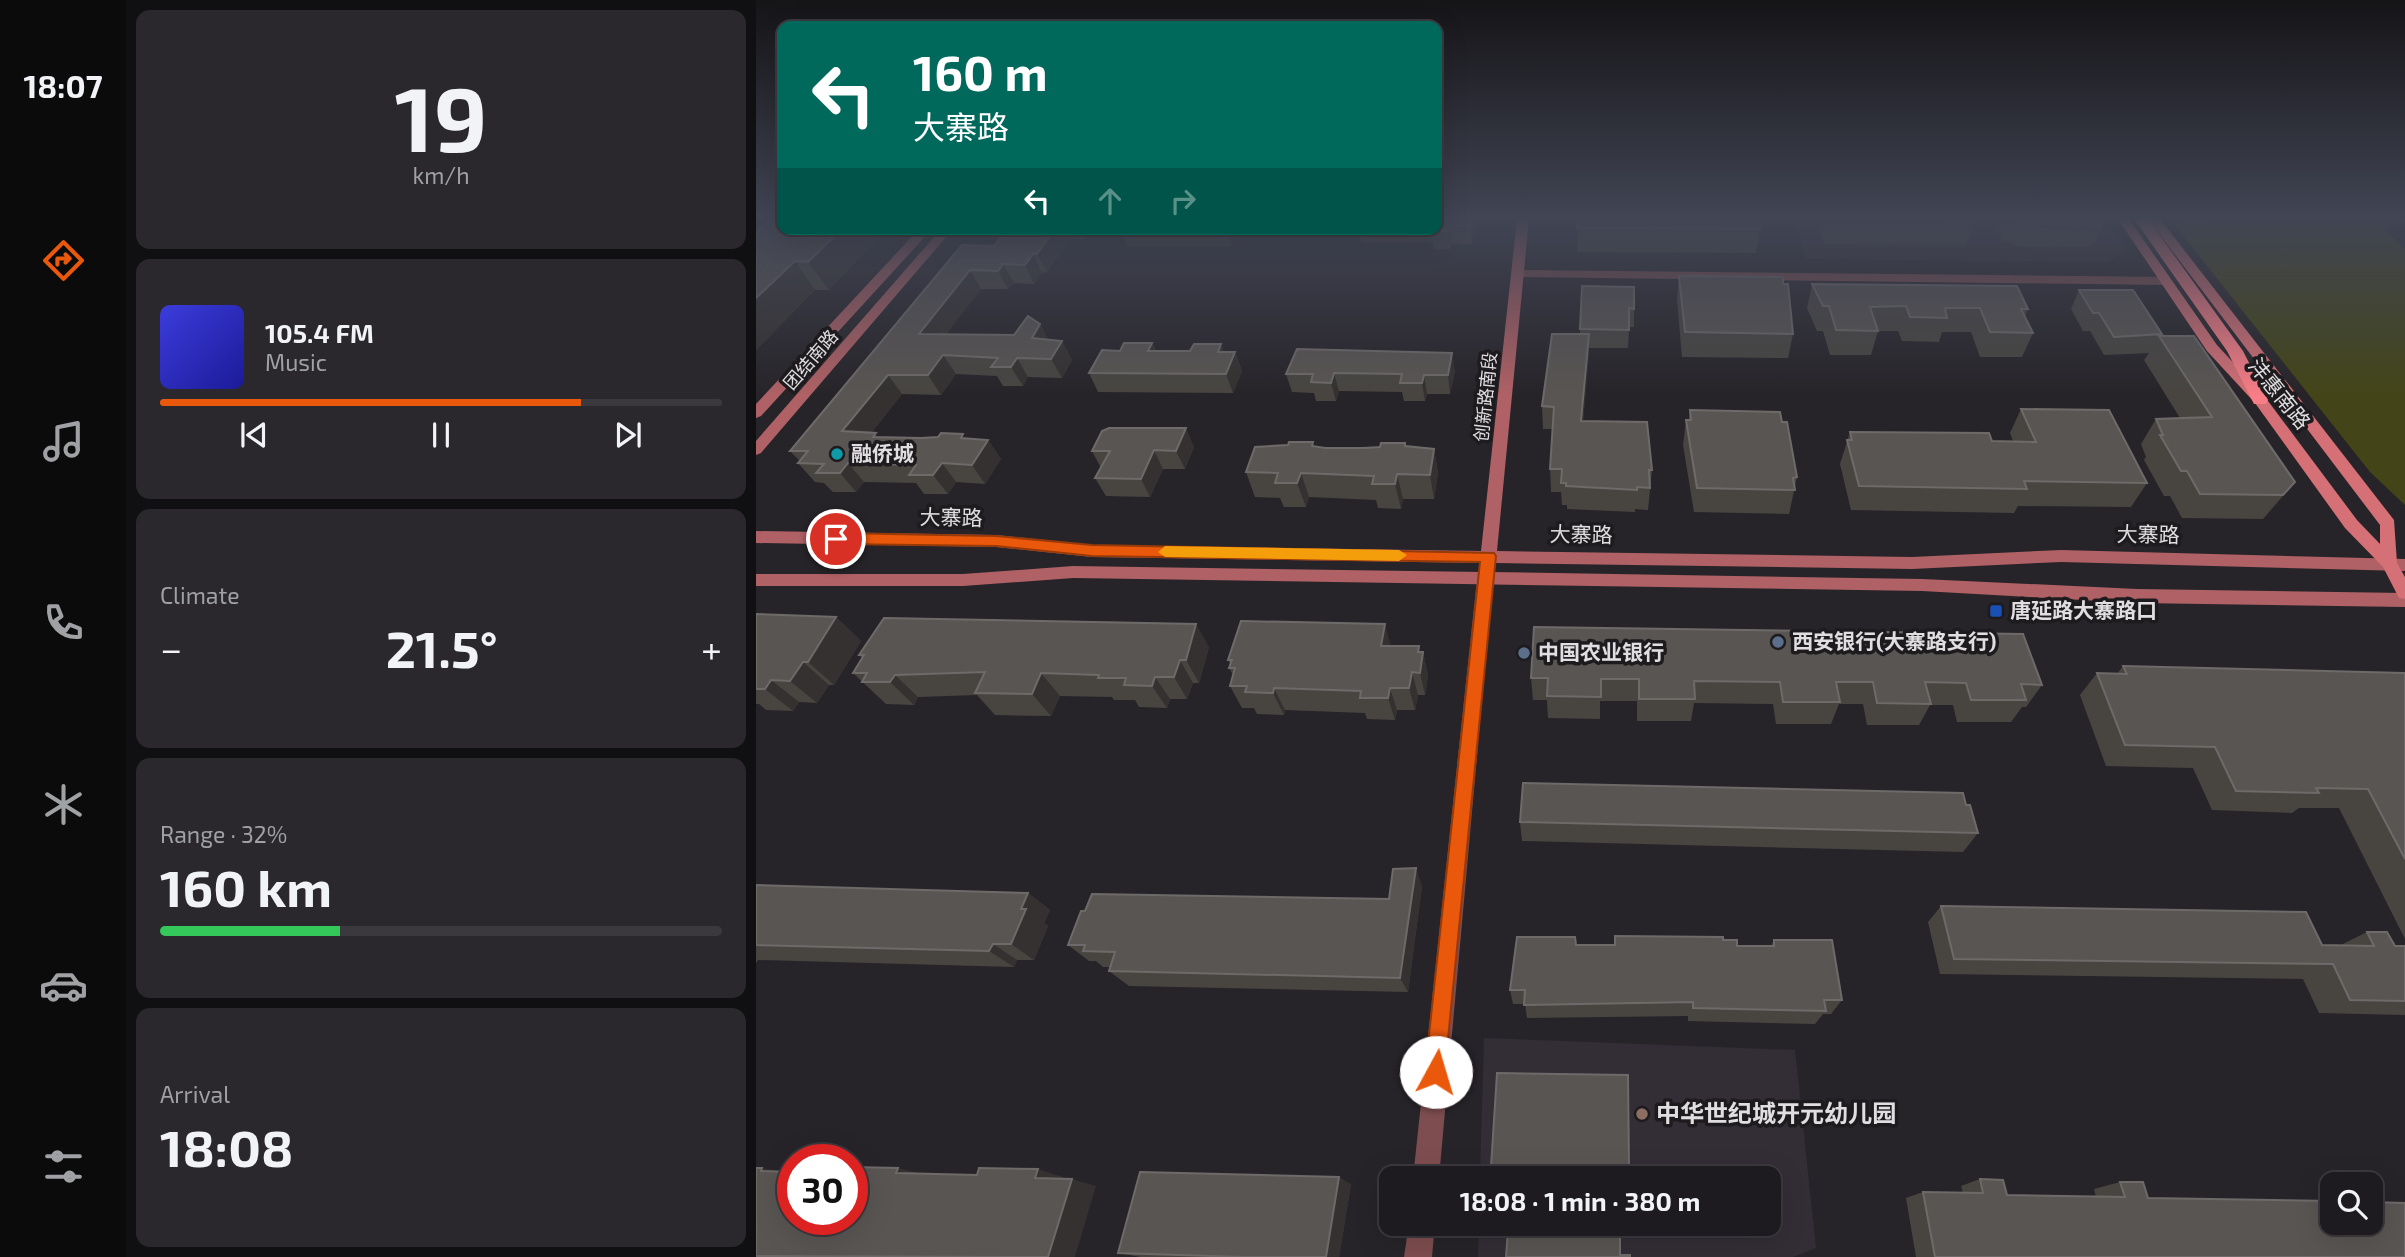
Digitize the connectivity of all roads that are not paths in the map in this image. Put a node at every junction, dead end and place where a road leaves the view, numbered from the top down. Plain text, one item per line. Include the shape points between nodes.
1 (881, 278) edge
2 (905, 278) edge
3 (1518, 278) edge
4 (1857, 278) edge
5 (2164, 278) edge
6 (2183, 278) edge
7 (2199, 278) edge
8 (2166, 281) junction
9 (2260, 400) junction
10 (756, 414) edge
11 (756, 450) edge
12 (756, 537) edge
13 (1488, 556) junction
14 (2397, 564) edge
15 (1485, 579) junction
16 (756, 580) edge
17 (2405, 593) edge
18 (2405, 600) edge
19 (1427, 1166) edge
20 (1420, 1236) edge
21 (1418, 1257) edge

1 - 10 main road, 团结南路
2 - 11 main road, 团结南路
3 - 13 main road, 创新路南段
4 - 8 street
5 - 8 main road, 沣惠南路
6 - 9 highway via 2235,351
7 - 14 main road via 2388,524
8 - 9 main road, 沣惠南路 via 2212,348
9 - 14 main road, 沣惠南路 via 2351,524
12 - 13 main road, 大寨路 via 996,541 1092,551
13 - 14 main road, 大寨路 via 1912,563 2061,556
13 - 15 main road, 创新路南段
14 - 17 main road, 沣惠南路
15 - 16 main road via 1073,572 963,580
15 - 18 main road via 1922,585 2137,596
15 - 19 street
20 - 21 street

